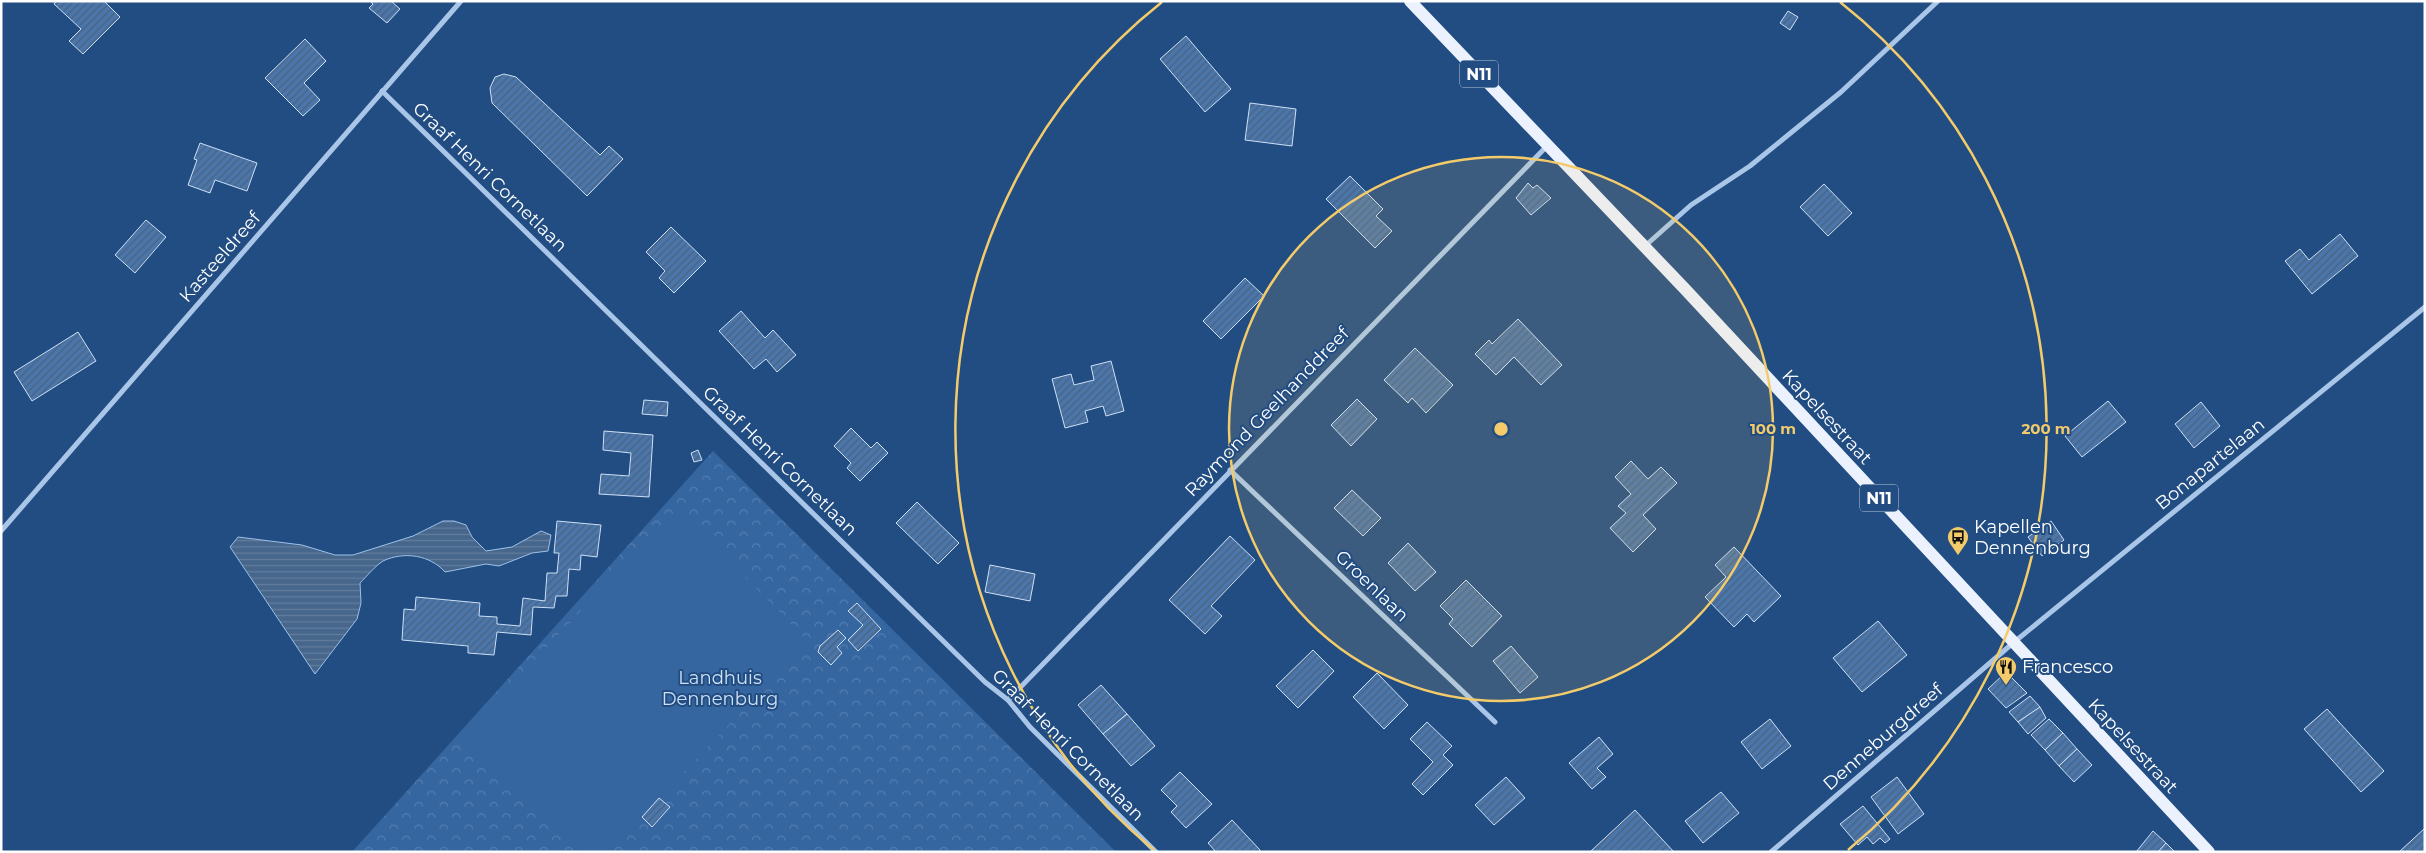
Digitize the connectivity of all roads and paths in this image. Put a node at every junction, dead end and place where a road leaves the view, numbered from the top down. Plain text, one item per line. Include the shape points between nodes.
1 (461, 1) edge
2 (1410, 1) edge
3 (1938, 1) edge
4 (382, 91) junction
5 (1548, 145) junction
6 (1644, 246) junction
7 (2425, 307) edge
8 (1230, 470) junction
9 (1, 531) edge
10 (2013, 643) junction
11 (1008, 700) junction
12 (1495, 722) dead end
13 (1156, 852) edge
14 (1771, 852) edge
15 (2209, 852) edge

1 - 4 street, Kasteeldreef
2 - 5 main road, Kapelsestraat / N11
3 - 6 street via 1841,92 1750,166 1691,205
4 - 9 street, Kasteeldreef
4 - 11 street, Graaf Henri Cornetlaan via 978,675
5 - 6 main road, Kapelsestraat / N11
5 - 8 street, Raymond Geelhanddreef
6 - 10 main road, Kapelsestraat / N11
7 - 10 street, Bonapartelaan
8 - 11 street, Raymond Geelhanddreef
8 - 12 street, Groenlaan
10 - 14 street, Denneburgdreef
10 - 15 main road, Kapelsestraat / N11
11 - 13 street, Graaf Henri Cornetlaan via 1030,727

